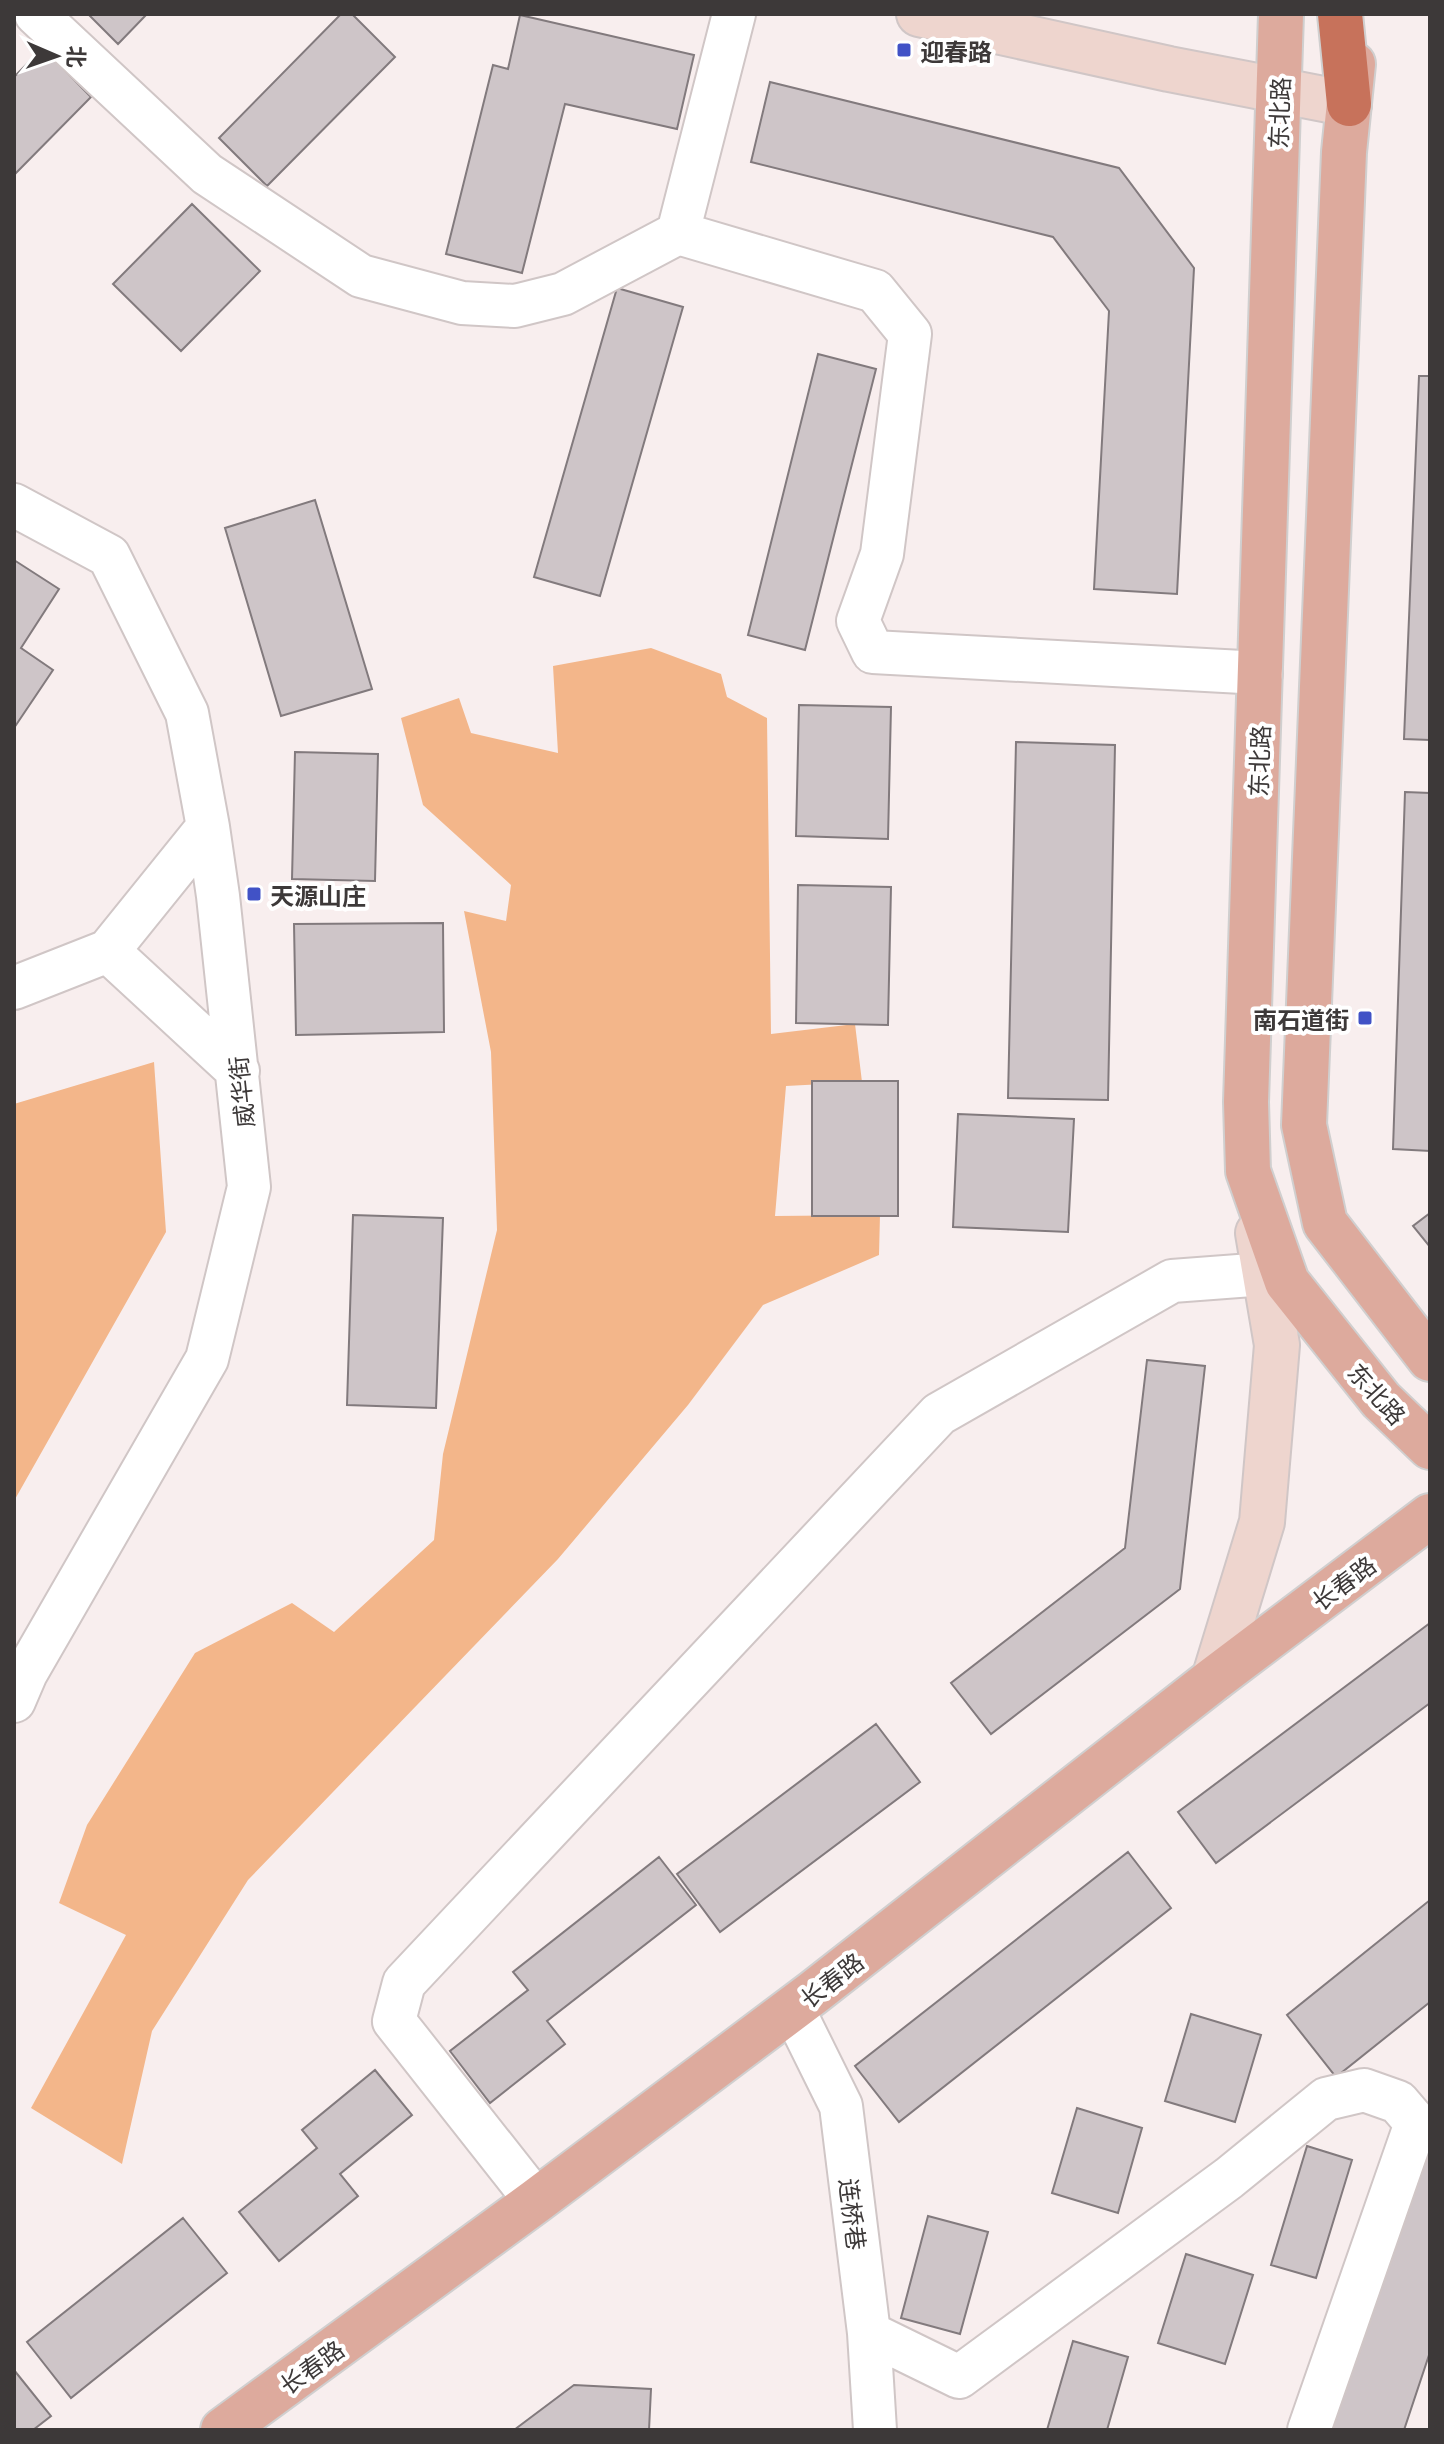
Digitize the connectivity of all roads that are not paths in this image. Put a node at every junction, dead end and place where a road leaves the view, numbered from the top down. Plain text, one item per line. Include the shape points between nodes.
1 (36, 14) edge
2 (734, 14) edge
3 (919, 14) edge
4 (1281, 14) edge
5 (1340, 14) edge
6 (1358, 14) edge
7 (1279, 89) junction
8 (1349, 104) junction
9 (678, 233) junction
10 (14, 505) edge
11 (1261, 673) junction
12 (208, 827) junction
13 (108, 951) junction
14 (14, 988) edge
15 (238, 1071) junction
16 (1248, 1171) junction
17 (1265, 1274) junction
18 (1430, 1359) edge
19 (1430, 1447) edge
20 (1430, 1516) edge
21 (1214, 1679) junction
22 (14, 1701) edge
23 (793, 2009) junction
24 (536, 2201) junction
25 (869, 2333) junction
26 (223, 2430) edge
27 (875, 2430) edge
28 (1309, 2430) edge

1 - 9 street via 207,174 361,276 462,303 515,306 563,294
2 - 9 street
3 - 7 main road
4 - 7 main road, 东北路
5 - 8 highway
6 - 8 main road
7 - 8 main road
7 - 11 main road, 东北路
8 - 18 main road via 1304,1125 1325,1223
9 - 11 street via 875,291 910,334 882,554 858,621 873,652
10 - 12 street, 威华街 via 109,556 187,713
11 - 16 main road, 东北路
12 - 13 street
12 - 15 street, 威华街
13 - 14 street
13 - 15 street
15 - 22 street, 威华街 via 249,1187 207,1359
16 - 17 main road
16 - 19 main road, 东北路 via 1287,1282 1381,1400
17 - 21 main road via 1277,1345 1262,1522
17 - 24 street via 1172,1281 939,1414 404,1983 394,2021
20 - 21 main road, 长春路
21 - 23 main road, 长春路
23 - 24 main road, 长春路
23 - 25 street, 连桥巷 via 841,2106
24 - 26 main road, 长春路
25 - 27 street, 连桥巷
25 - 28 street via 959,2377 1229,2178 1326,2099 1364,2090 1398,2102 1416,2123

